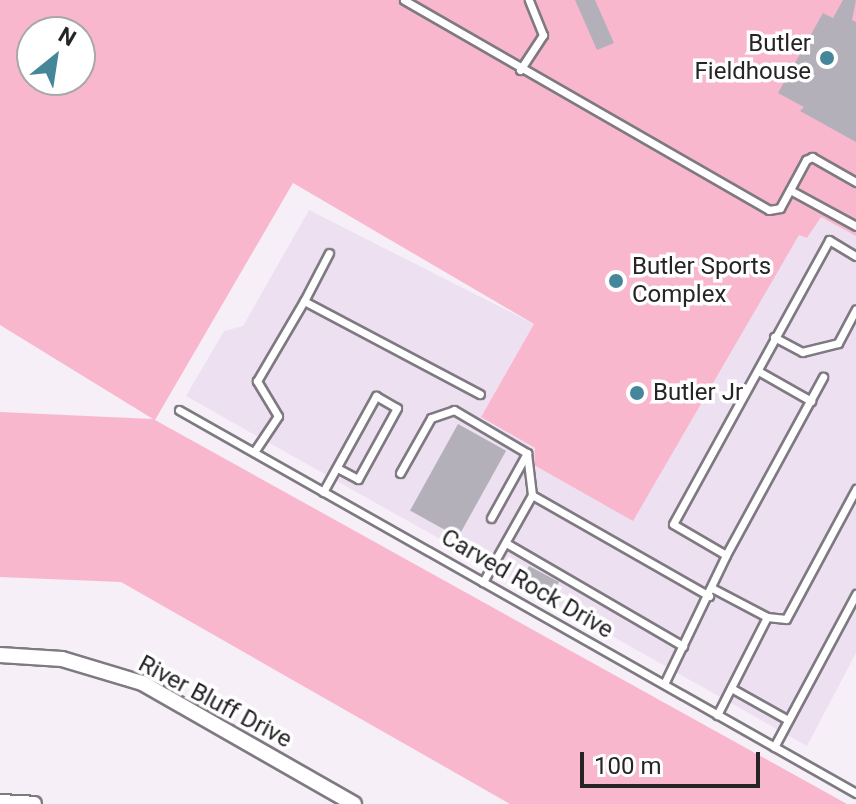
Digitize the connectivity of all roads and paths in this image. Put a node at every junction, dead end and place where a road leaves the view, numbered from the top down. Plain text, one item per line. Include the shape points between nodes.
1 (404, 0) edge
2 (529, 0) edge
3 (520, 70) junction
4 (856, 182) edge
5 (790, 190) junction
6 (856, 226) edge
7 (329, 253) dead end
8 (856, 256) edge
9 (304, 301) junction
10 (856, 309) edge
11 (774, 337) junction
12 (760, 372) junction
13 (823, 377) dead end
14 (480, 394) dead end
15 (811, 401) junction
16 (179, 410) dead end
17 (254, 452) junction
18 (527, 453) junction
19 (337, 468) junction
20 (400, 473) dead end
21 (856, 489) edge
22 (323, 492) junction
23 (532, 495) junction
24 (491, 518) dead end
25 (506, 543) junction
26 (726, 555) junction
27 (483, 582) junction
28 (710, 592) junction
29 (856, 594) edge
30 (767, 617) junction
31 (683, 646) junction
32 (0, 655) edge
33 (664, 684) junction
34 (731, 688) junction
35 (717, 715) junction
36 (788, 720) junction
37 (774, 747) junction
38 (856, 793) edge
39 (0, 802) edge
40 (34, 804) edge
41 (354, 804) edge

1 - 3 lane
2 - 3 lane via 543,35
3 - 5 lane via 769,210 780,208
4 - 5 lane via 812,157
5 - 6 lane
7 - 9 lane
8 - 11 lane via 829,240
9 - 14 lane
9 - 17 lane via 257,381 278,416
10 - 11 lane via 838,343 802,352
11 - 12 lane
12 - 15 lane
12 - 26 lane via 673,524
13 - 15 lane
15 - 26 lane
16 - 17 lane, Carved Rock Drive
17 - 22 lane, Carved Rock Drive
18 - 20 lane via 454,410 431,418
18 - 23 lane
18 - 24 lane
19 - 19 lane via 376,396 397,408 358,479
19 - 22 lane
21 - 30 lane via 786,619
22 - 27 lane, Carved Rock Drive
23 - 25 lane
23 - 28 lane
25 - 27 lane
25 - 31 lane
26 - 28 lane
27 - 33 lane, Carved Rock Drive
28 - 30 lane
28 - 31 lane
29 - 36 lane
30 - 34 lane
31 - 33 lane
32 - 41 street, River Bluff Drive via 62,659 142,683
33 - 35 lane, Carved Rock Drive
34 - 35 lane
34 - 36 lane
35 - 37 lane, Carved Rock Drive
36 - 37 lane
37 - 38 lane, Carved Rock Drive
39 - 40 street

